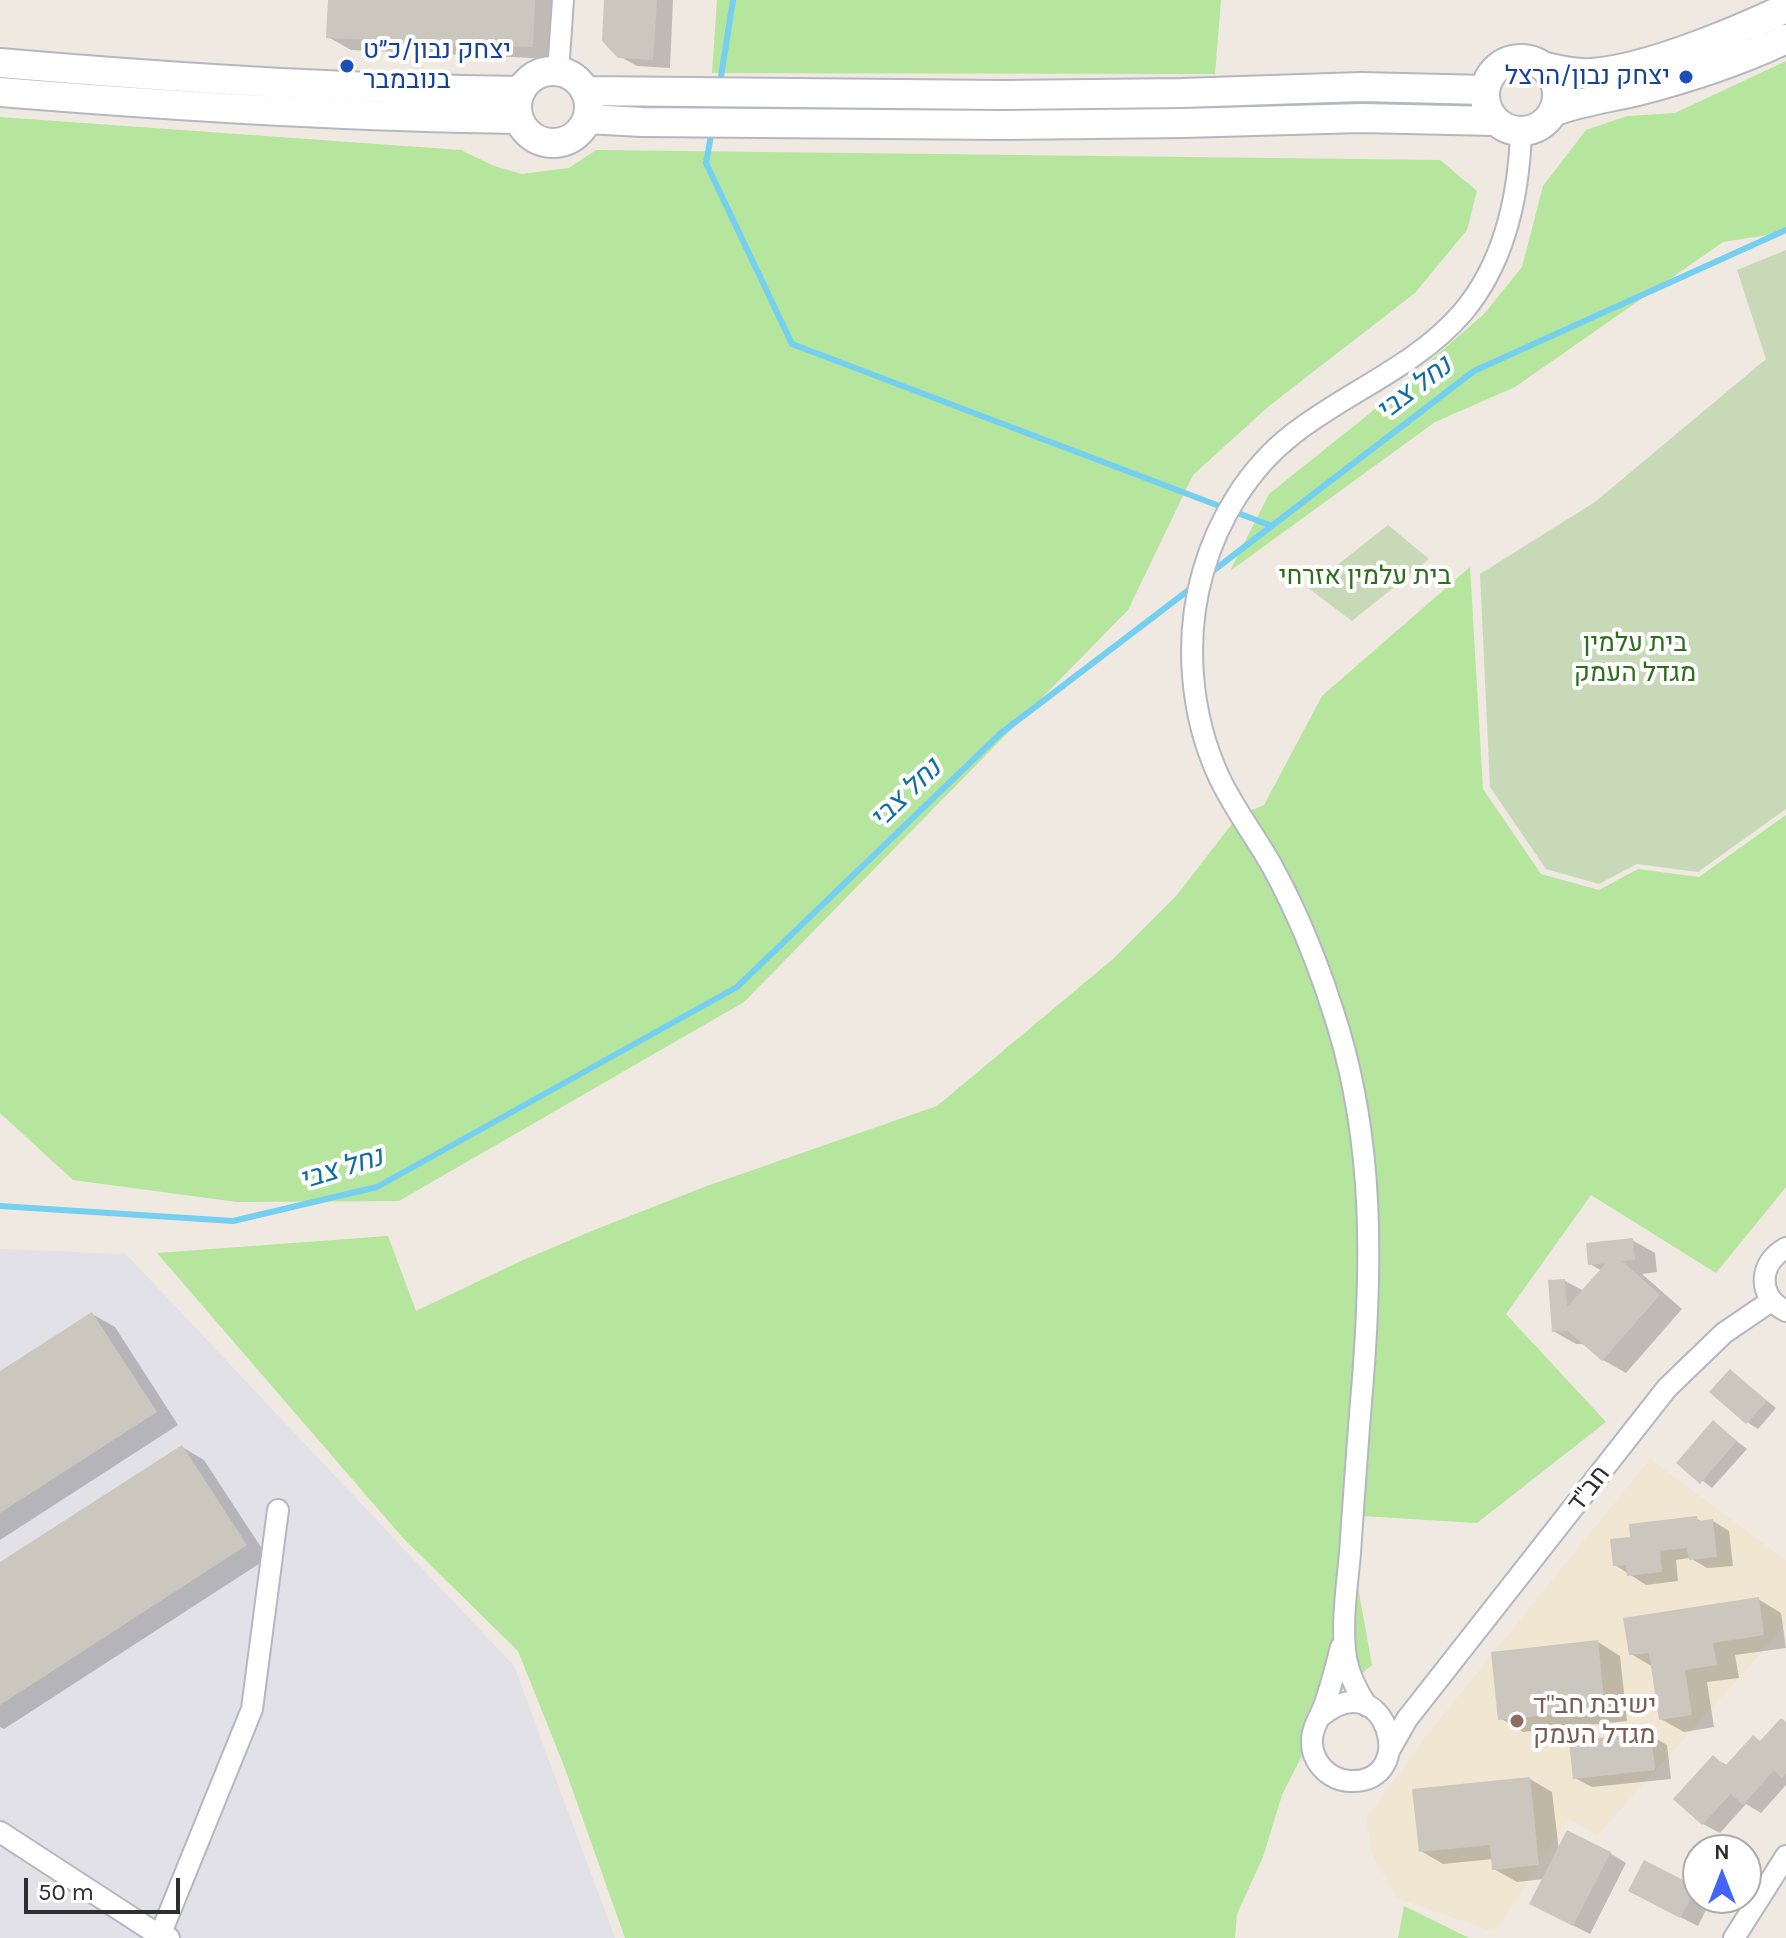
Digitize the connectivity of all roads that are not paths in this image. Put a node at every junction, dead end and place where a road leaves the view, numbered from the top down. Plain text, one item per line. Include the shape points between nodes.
1 (563, 0) edge
2 (1786, 8) edge
3 (1786, 39) edge
4 (0, 63) edge
5 (1542, 66) junction
6 (558, 72) junction
7 (1485, 90) junction
8 (0, 92) edge
9 (520, 105) junction
10 (586, 105) junction
11 (1553, 112) junction
12 (1508, 126) junction
13 (1786, 1248) edge
14 (1778, 1306) edge
15 (278, 1510) dead end
16 (1345, 1632) junction
17 (1426, 1696) junction
18 (1370, 1708) junction
19 (1320, 1717) junction
20 (1390, 1749) junction
21 (0, 1832) edge
22 (1786, 1856) edge
23 (162, 1937) edge
24 (1734, 1938) edge

1 - 6 street
2 - 5 street via 1622,68 1590,73
3 - 11 street via 1683,78
4 - 9 street via 415,90
5 - 7 street via 1509,61 1492,74
5 - 11 street via 1555,84
6 - 9 street via 531,78
6 - 10 street via 574,78
7 - 10 street via 1361,87
7 - 12 street via 1486,107
8 - 9 street via 414,118
9 - 10 street via 531,136 553,143 574,136
10 - 12 street via 642,122 986,125 1362,118
11 - 12 street via 1537,128
12 - 16 street via 1518,181 1495,260 1473,299 1420,352 1292,435 1247,480 1212,543 1192,624 1196,702 1212,762 1307,939 1357,1103 1370,1243
13 - 14 street via 1766,1265 1764,1278 1765,1290
14 - 17 street, חב"ד via 1724,1333 1667,1388
15 - 23 street via 252,1709
16 - 18 street via 1348,1668
16 - 19 street
17 - 18 street via 1393,1709
17 - 20 street, חב"ד
18 - 19 street via 1342,1703
18 - 20 street via 1386,1723
19 - 20 street via 1314,1753 1319,1765 1340,1779 1366,1778 1386,1761
21 - 23 street
22 - 24 street

